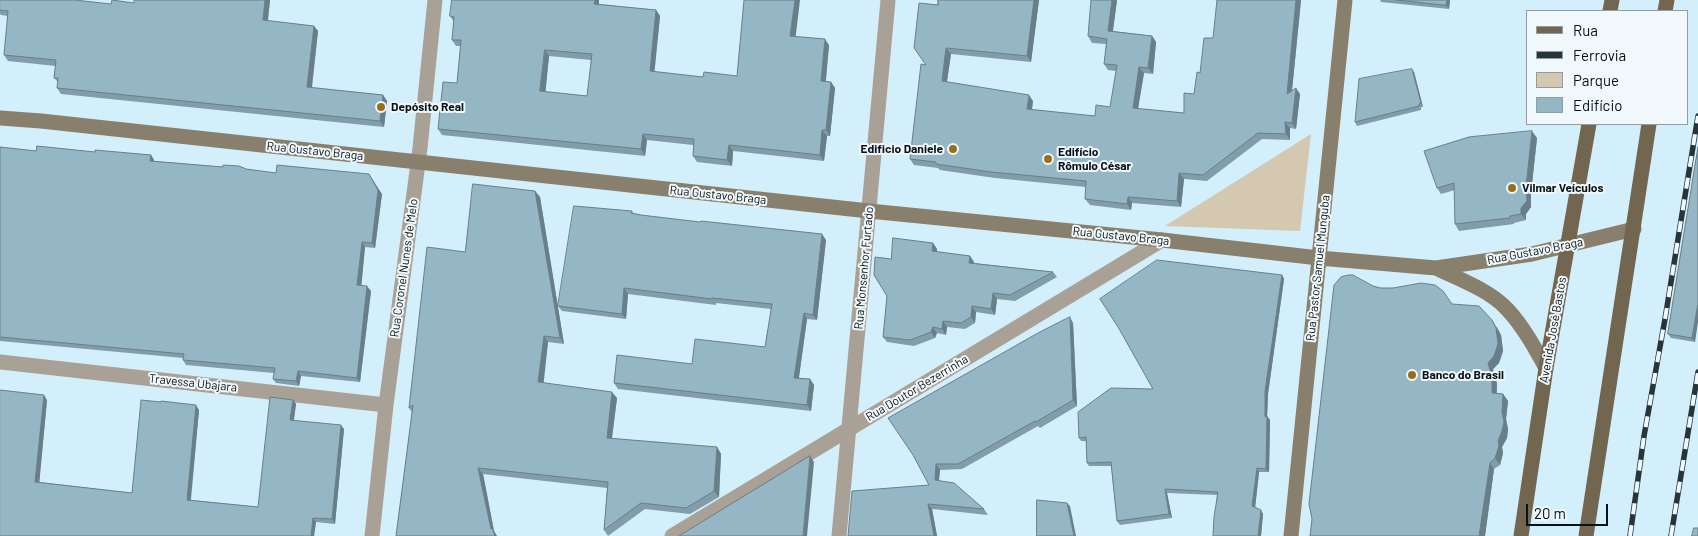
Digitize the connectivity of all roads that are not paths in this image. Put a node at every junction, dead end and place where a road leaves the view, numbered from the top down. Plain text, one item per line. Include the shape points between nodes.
1 (435, 0) edge
2 (888, 0) edge
3 (1345, 0) edge
4 (0, 118) edge
5 (1589, 125) edge
6 (1649, 125) edge
7 (418, 163) junction
8 (869, 211) junction
9 (1634, 229) junction
10 (1162, 240) junction
11 (1567, 245) junction
12 (1319, 258) junction
13 (1436, 268) junction
14 (0, 362) edge
15 (1546, 368) junction
16 (386, 405) junction
17 (850, 428) junction
18 (372, 536) edge
19 (672, 536) edge
20 (839, 536) edge
21 (1291, 536) edge
22 (1520, 536) edge
23 (1586, 536) edge

1 - 7 street, Rua Coronel Nunes de Melo
2 - 8 street, Rua Monsenhor Furtado
3 - 12 street, Rua Pastor Samuel Munguba
4 - 7 street, Rua Gustavo Braga
5 - 11 main road, Avenida José Bastos
6 - 9 main road
7 - 8 street, Rua Gustavo Braga
7 - 16 street, Rua Coronel Nunes de Melo
8 - 10 street, Rua Gustavo Braga
8 - 17 street, Rua Monsenhor Furtado
9 - 11 street, Rua Gustavo Braga
9 - 23 main road
10 - 12 street, Rua Gustavo Braga
10 - 17 street, Rua Doutor Bezerrinha
11 - 13 street, Rua Gustavo Braga via 1532,254
11 - 15 main road, Avenida José Bastos
12 - 13 street, Rua Gustavo Braga
12 - 21 street, Rua Pastor Samuel Munguba
13 - 15 street, Rua Gustavo Braga via 1475,285 1507,308
14 - 16 street, Travessa Ubajara
15 - 22 main road, Avenida José Bastos
16 - 18 street, Rua Coronel Nunes de Melo
17 - 19 street, Rua Doutor Bezerrinha
17 - 20 street, Rua Monsenhor Furtado

